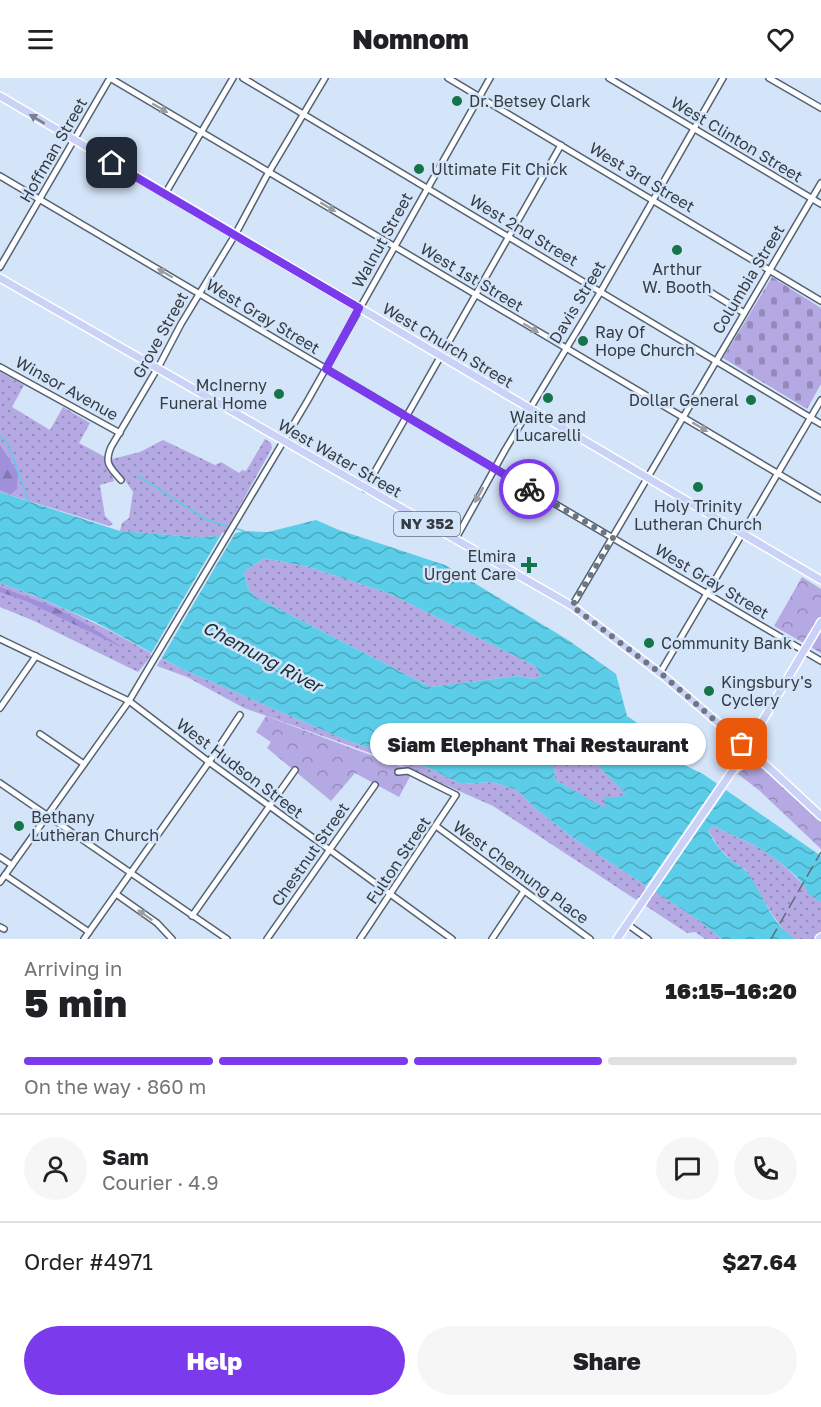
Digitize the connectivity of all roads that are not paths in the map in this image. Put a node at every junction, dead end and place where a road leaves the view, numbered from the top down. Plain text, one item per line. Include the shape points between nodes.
1 (110, 78) edge
2 (233, 78) edge
3 (243, 78) edge
4 (325, 78) edge
5 (448, 78) edge
6 (490, 78) edge
7 (609, 78) edge
8 (723, 78) edge
9 (769, 78) edge
10 (0, 96) edge
11 (479, 97) junction
12 (821, 108) edge
13 (303, 115) junction
14 (693, 128) junction
15 (201, 132) junction
16 (75, 141) junction
17 (561, 145) junction
18 (270, 172) junction
19 (0, 176) edge
20 (821, 183) edge
21 (427, 188) junction
22 (165, 194) junction
23 (653, 199) junction
24 (812, 199) junction
25 (39, 200) junction
26 (821, 204) edge
27 (235, 235) junction
28 (509, 237) junction
29 (394, 246) junction
30 (0, 267) edge
31 (770, 270) junction
32 (0, 278) edge
33 (702, 287) dead end
34 (601, 291) junction
35 (199, 293) junction
36 (475, 296) junction
37 (821, 301) edge
38 (359, 308) junction
39 (744, 313) junction
40 (566, 348) junction
41 (440, 357) junction
42 (716, 361) junction
43 (0, 367) edge
44 (158, 369) junction
45 (326, 369) junction
46 (821, 400) edge
47 (530, 408) junction
48 (406, 416) junction
49 (684, 417) junction
50 (810, 418) junction
51 (821, 424) edge
52 (120, 433) junction
53 (283, 441) junction
54 (494, 469) junction
55 (778, 473) junction
56 (648, 478) junction
57 (122, 480) dead end
58 (365, 489) junction
59 (821, 499) edge
60 (742, 534) junction
61 (613, 538) junction
62 (455, 540) junction
63 (821, 580) edge
64 (707, 594) junction
65 (572, 606) junction
66 (821, 622) edge
67 (0, 639) edge
68 (804, 651) junction
69 (36, 656) junction
70 (821, 661) edge
71 (660, 673) junction
72 (129, 701) junction
73 (0, 708) edge
74 (240, 715) dead end
75 (40, 734) dead end
76 (747, 748) junction
77 (209, 762) junction
78 (84, 764) junction
79 (296, 770) dead end
80 (398, 772) dead end
81 (0, 783) edge
82 (375, 785) dead end
83 (270, 807) junction
84 (47, 816) junction
85 (821, 816) edge
86 (436, 826) junction
87 (329, 851) junction
88 (0, 857) edge
89 (12, 865) junction
90 (130, 873) junction
91 (5, 875) junction
92 (0, 882) edge
93 (524, 891) junction
94 (116, 894) junction
95 (391, 894) junction
96 (192, 916) junction
97 (627, 924) junction
98 (89, 932) junction
99 (84, 939) edge
100 (172, 939) edge
101 (227, 939) edge
102 (267, 939) edge
103 (360, 939) edge
104 (452, 939) edge
105 (492, 939) edge
106 (590, 939) edge
107 (617, 939) edge
108 (648, 939) edge

1 -> 15 street, West 1st Street
1 - 16 street, Hoffman Street
2 - 15 street
3 - 13 street, West 2nd Street
4 - 13 street, Grove Street
5 - 11 street, West 3rd Street
6 - 11 street, Walnut Street
7 - 14 street, West Clinton Street
8 - 14 street, Davis Street
9 - 12 street
16 -> 10 main road, West Church Street
11 - 17 street, West 3rd Street
11 - 21 street, Walnut Street
13 - 18 street, Grove Street
13 - 21 street, West 2nd Street
14 - 23 street, Davis Street
14 - 24 street, West Clinton Street
15 - 18 street, West 1st Street
15 - 22 street
16 - 22 main road, West Church Street
16 - 25 street, Hoffman Street
17 - 23 street, West 3rd Street
17 - 28 street
18 - 27 street, Grove Street
18 -> 29 street, West 1st Street
19 - 25 street, West Gray Street
20 - 24 street, Columbia Street
21 - 28 street, West 2nd Street
21 - 29 street, Walnut Street
22 - 27 main road, West Church Street
23 - 31 street, West 3rd Street
23 - 34 street, Davis Street
24 - 26 street, West Clinton Street
24 - 31 street, Columbia Street
25 - 30 street, Hoffman Street
35 -> 25 street, West Gray Street
27 - 35 street, Grove Street
27 - 38 main road, West Church Street
28 - 34 street, West 2nd Street
28 - 36 street
29 - 36 street, West 1st Street
29 - 38 street, Walnut Street
31 - 37 street, West 3rd Street
31 - 39 street, Columbia Street
32 - 44 main road, West Water Street / NY 352
33 - 39 street
34 - 40 street, Davis Street
34 - 42 street, West 2nd Street
35 - 44 street, Grove Street
35 - 45 street, West Gray Street
36 -> 40 street, West 1st Street
36 - 41 street
38 - 41 main road, West Church Street
38 - 45 street, Walnut Street
39 - 42 street, Columbia Street
40 - 47 street, Davis Street
40 - 49 street, West 1st Street
41 - 47 main road, West Church Street
41 - 48 street
42 - 49 street, Columbia Street
42 - 50 street, West 2nd Street
43 - 52 street, Winsor Avenue
44 - 52 street, Grove Street
44 - 53 main road, West Water Street / NY 352
45 - 48 street, West Gray Street
45 - 53 street, Walnut Street
46 - 50 street
47 - 54 street, Davis Street
47 - 56 main road, West Church Street
48 - 54 street, West Gray Street
48 - 58 street
49 -> 55 street, West 1st Street
49 - 56 street, Columbia Street
50 - 51 street, West 2nd Street
50 - 55 street
52 - 57 street, Grove Street via 107,458
53 - 58 main road, West Water Street / NY 352
53 - 72 street, Walnut Street
54 - 61 street, West Gray Street
54 -> 62 street, Davis Street
55 - 59 street, West 1st Street
55 - 60 street
56 - 60 main road, West Church Street
56 - 61 street, Columbia Street
58 - 62 main road, West Water Street / NY 352
60 - 63 main road, West Church Street
60 - 64 street
61 - 64 street, West Gray Street
61 - 65 street, Columbia Street
62 - 65 main road, West Water Street / NY 352
64 - 68 street, West Gray Street
64 - 71 street
65 - 71 main road, West Water Street / NY 352
66 - 68 main road
67 - 69 street, West Hudson Street
68 - 70 street, West Gray Street
68 - 76 main road
69 - 72 street, West Hudson Street
69 - 73 street
71 - 76 main road, West Water Street / NY 352
72 - 77 street, West Hudson Street
72 - 78 street, Walnut Street
74 - 77 street
75 - 78 street
76 - 85 main road, West Water Street / NY 352
76 - 97 main road
77 - 83 street, West Hudson Street
77 - 90 street
78 - 84 street, Walnut Street
79 - 83 street
80 - 86 street, Fulton Street via 408,771 456,795
81 - 84 street
82 - 87 street, Chestnut Street
83 - 87 street, West Hudson Street
83 - 96 street
84 - 89 street, Walnut Street
84 - 90 street
86 - 93 street, West Chemung Place
86 - 95 street, Fulton Street
87 - 95 street, West Hudson Street
87 - 102 street, Chestnut Street
88 - 89 street
89 - 91 street, Walnut Street
90 - 94 street
90 - 96 street
91 - 92 street, Walnut Street
91 - 98 street
93 - 105 street
93 - 106 street, West Chemung Place
94 - 98 street
100 -> 94 street via 158,923
95 - 103 street, Fulton Street
95 - 104 street, West Hudson Street
96 - 101 street
97 - 107 main road
97 - 108 street
98 - 99 street

